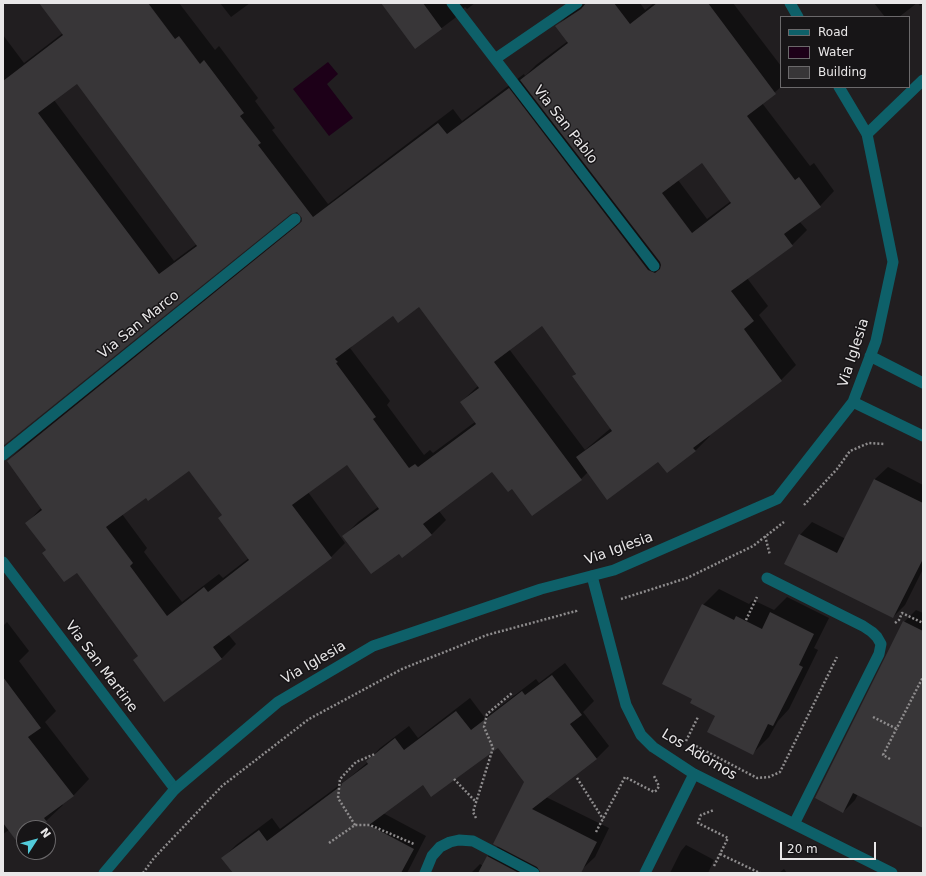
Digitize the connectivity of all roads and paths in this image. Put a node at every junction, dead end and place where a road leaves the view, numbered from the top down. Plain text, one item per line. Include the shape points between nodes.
1 (452, 3) edge
2 (577, 3) edge
3 (790, 3) edge
4 (797, 16) edge
5 (495, 59) junction
6 (923, 80) edge
7 (840, 88) edge
8 (867, 134) junction
9 (295, 219) dead end
10 (654, 266) dead end
11 (870, 356) junction
12 (923, 383) edge
13 (853, 402) junction
14 (923, 436) edge
15 (3, 455) edge
16 (765, 536) dead end
17 (771, 558) dead end
18 (3, 562) edge
19 (592, 576) junction
20 (767, 578) dead end
21 (621, 599) dead end
22 (623, 606) dead end
23 (576, 611) dead end
24 (923, 624) edge
25 (877, 637) junction
26 (837, 657) dead end
27 (923, 677) edge
28 (512, 693) dead end
29 (853, 707) junction
30 (698, 717) dead end
31 (897, 729) junction
32 (680, 737) dead end
33 (686, 741) junction
34 (375, 754) dead end
35 (890, 759) dead end
36 (694, 774) junction
37 (577, 778) dead end
38 (454, 780) dead end
39 (175, 789) junction
40 (476, 802) junction
41 (720, 812) dead end
42 (473, 819) dead end
43 (603, 819) dead end
44 (794, 824) junction
45 (355, 825) junction
46 (418, 840) dead end
47 (329, 843) dead end
48 (720, 854) junction
49 (714, 866) dead end
50 (104, 873) edge
51 (143, 873) edge
52 (425, 873) edge
53 (534, 873) edge
54 (645, 873) edge
55 (760, 873) edge
56 (892, 873) edge

1 - 5 street, Via San Pablo
2 - 5 street
3 - 4 street
5 - 10 street, Via San Pablo
6 - 8 street
7 - 8 street, Via Iglesia
8 - 11 street, Via Iglesia via 893,262 876,341
9 - 15 street, Via San Marco
11 - 12 street
11 - 13 street, Via Iglesia
13 - 14 street
13 - 19 street, Via Iglesia via 777,500 614,570
16 - 17 path
18 - 39 street, Via San Martine
19 - 36 street, Los Adornos via 626,705 633,720 653,747
19 - 39 street, Via Iglesia via 541,589 372,646 278,702
20 - 25 street via 863,626
21 - 22 path
23 - 51 path via 487,635 402,669 309,719 222,786
24 - 25 path via 902,613 899,620
25 - 29 street via 881,644 879,654
26 - 33 path via 780,772 769,777 757,778
27 - 31 path
28 - 40 path via 487,714 484,727 493,748
29 - 31 path
29 - 44 street
30 - 33 path
31 - 35 path via 883,755
32 - 33 path
34 - 45 path via 356,762 340,778 338,798
36 - 44 street, Los Adornos
36 - 54 street
37 - 43 path
38 - 40 path
39 - 50 street, Via Iglesia
40 - 42 path via 473,812 478,821
41 - 48 path via 715,810 701,815 698,823 728,838
44 - 56 street, Los Adornos
45 - 46 path via 370,825 416,844
45 - 47 path
48 - 49 path
48 - 55 path
52 - 53 street via 432,856 440,847 459,840 473,841

